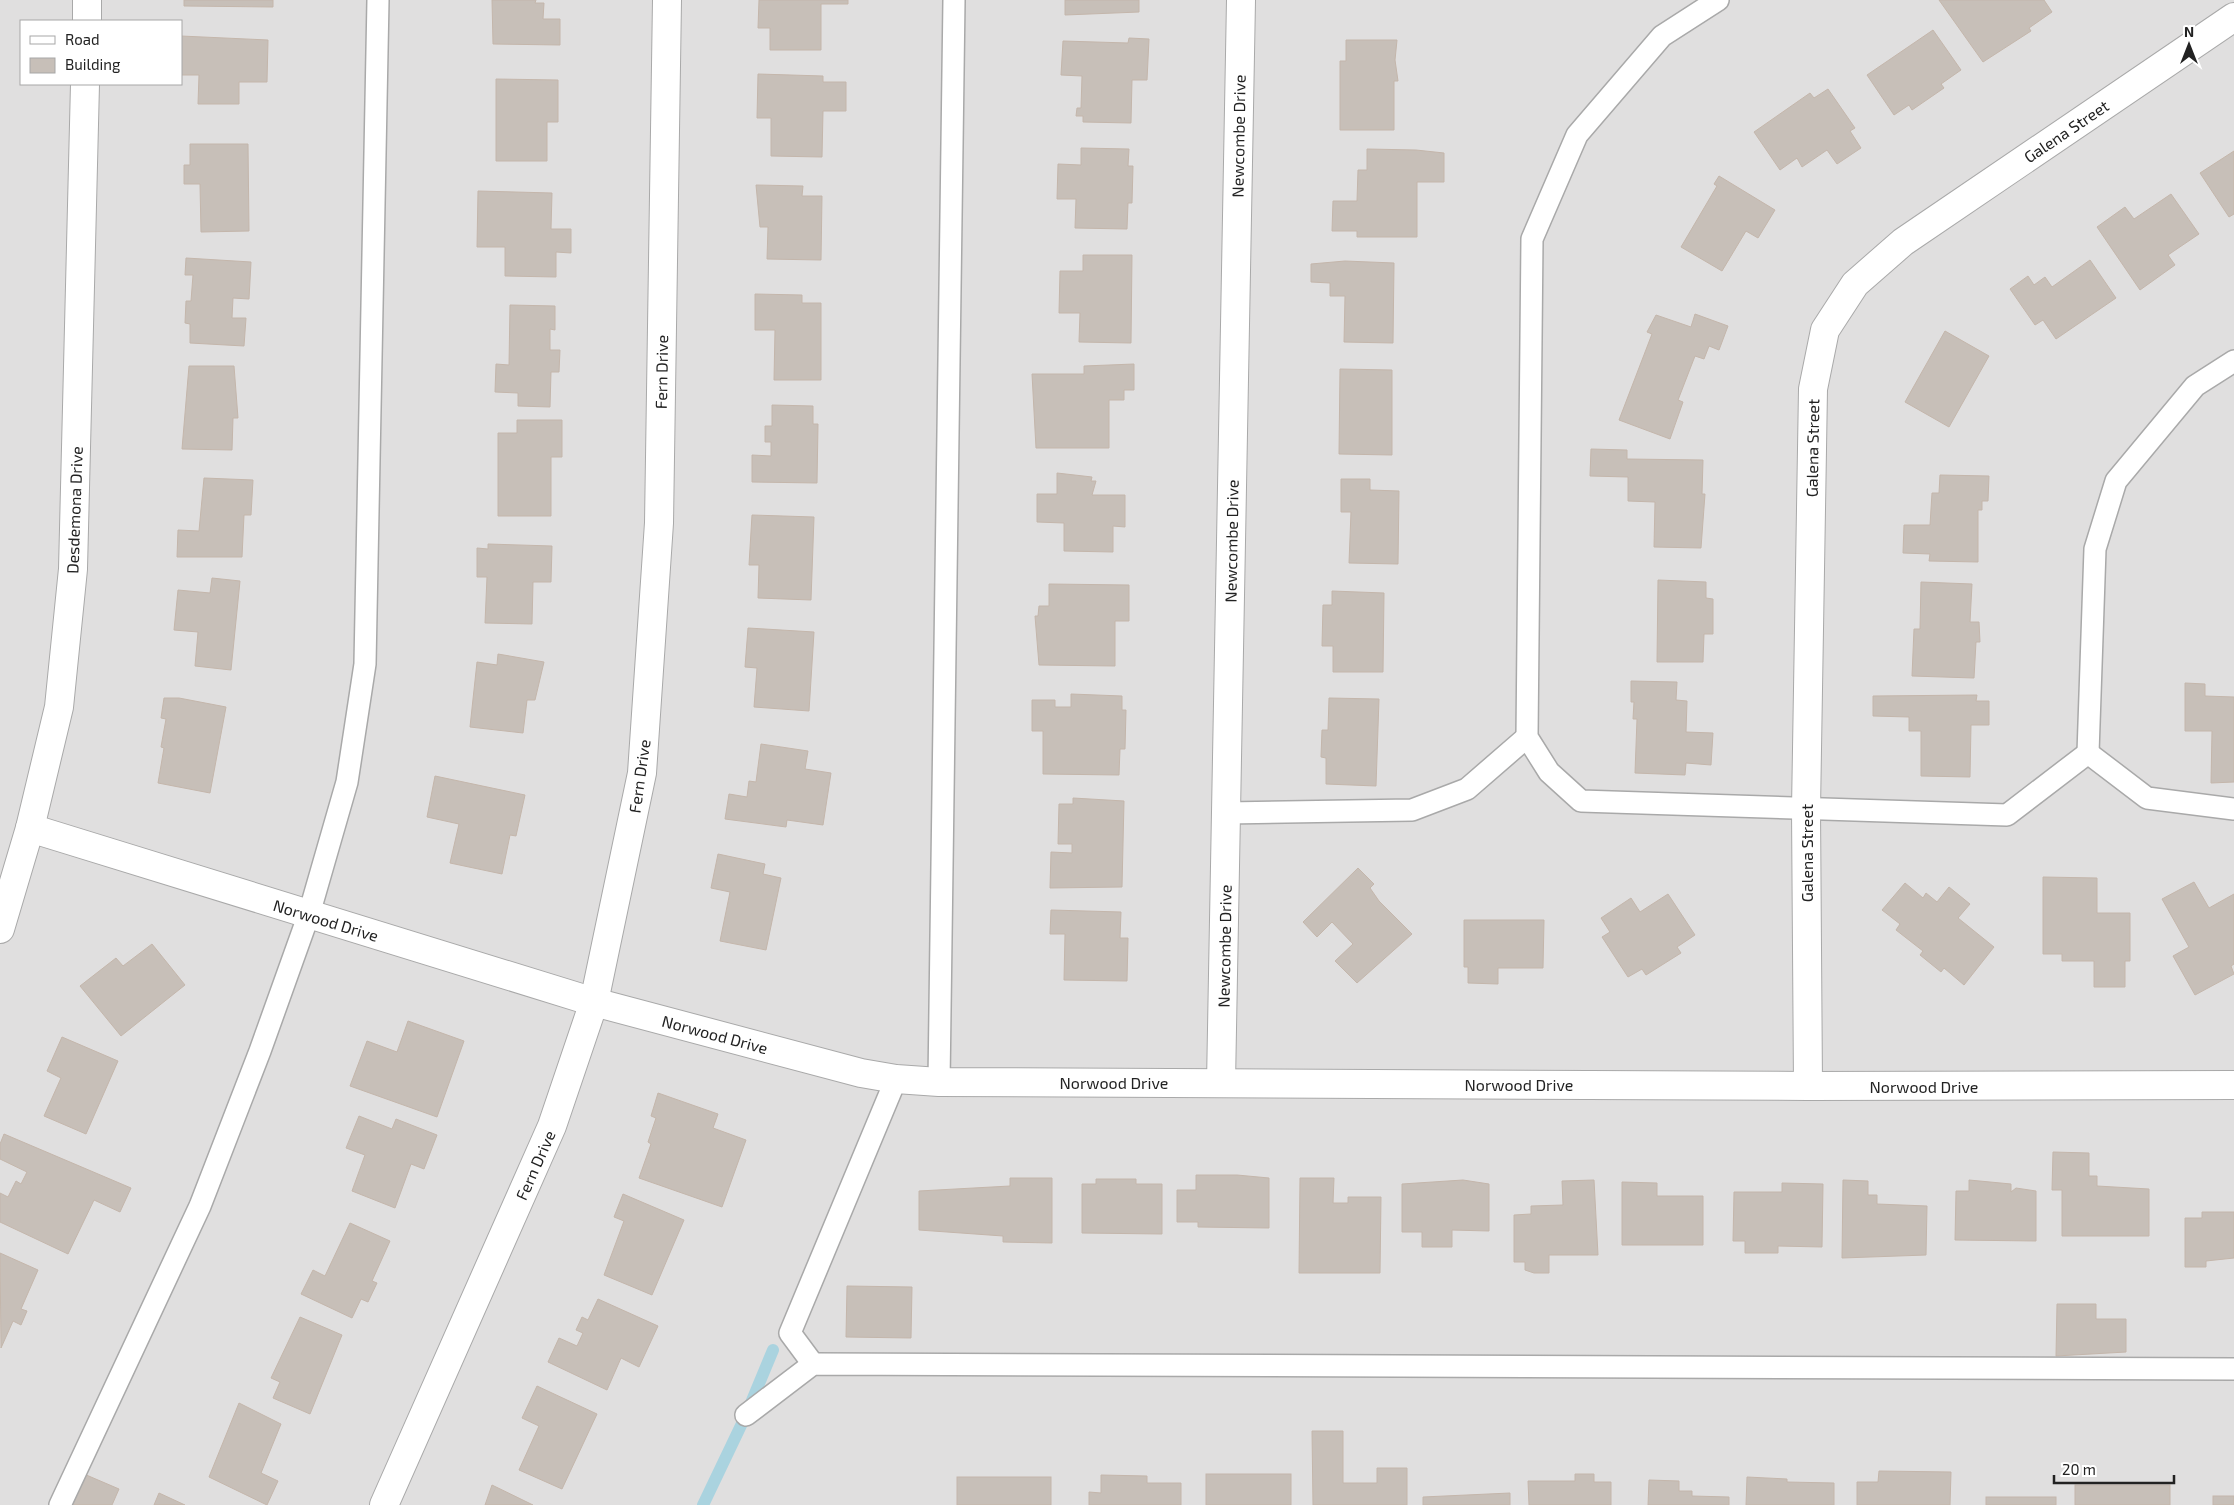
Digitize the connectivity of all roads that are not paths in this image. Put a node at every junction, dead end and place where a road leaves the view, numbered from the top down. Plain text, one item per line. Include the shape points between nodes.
1 (87, 0) edge
2 (378, 0) edge
3 (667, 0) edge
4 (954, 0) edge
5 (1241, 0) edge
6 (1718, 0) edge
7 (2234, 17) edge
8 (87, 20) edge
9 (85, 85) edge
10 (2234, 361) edge
11 (1527, 737) junction
12 (2088, 753) junction
13 (1806, 808) junction
14 (2234, 809) edge
15 (1226, 813) junction
16 (30, 828) junction
17 (309, 914) junction
18 (0, 929) edge
19 (594, 1002) junction
20 (896, 1079) junction
21 (938, 1082) junction
22 (1221, 1082) junction
23 (2234, 1085) edge
24 (1808, 1086) junction
25 (813, 1364) junction
26 (2234, 1369) edge
27 (746, 1415) dead end
28 (60, 1505) edge
29 (384, 1505) edge

1 - 8 street
2 - 17 lane via 365,664 348,782
3 - 19 street, Fern Drive via 659,523 643,763
4 - 21 lane
5 - 15 street, Newcombe Drive
6 - 11 lane via 1662,36 1577,135 1532,239
7 - 13 street, Galena Street via 1904,242 1855,284 1825,330 1812,389
9 - 16 street, Desdemona Drive via 73,569 59,707
10 - 12 lane via 2195,386 2116,481 2095,549
11 - 13 lane via 1549,772 1581,801
11 - 15 lane via 1467,789 1412,810
12 - 13 lane via 2007,814
12 - 14 lane via 2147,798
13 - 24 street, Galena Street
15 - 22 street, Newcombe Drive
16 - 17 street, Norwood Drive
16 - 18 street, Desdemona Drive
17 - 19 street, Norwood Drive
17 - 28 lane via 200,1206
19 - 20 street, Norwood Drive via 861,1073
19 - 29 street, Fern Drive via 552,1126
20 - 21 street, Norwood Drive
20 - 25 lane via 790,1332
21 - 22 street, Norwood Drive
22 - 24 street, Norwood Drive
23 - 24 street, Norwood Drive
25 - 26 lane
25 - 27 lane

